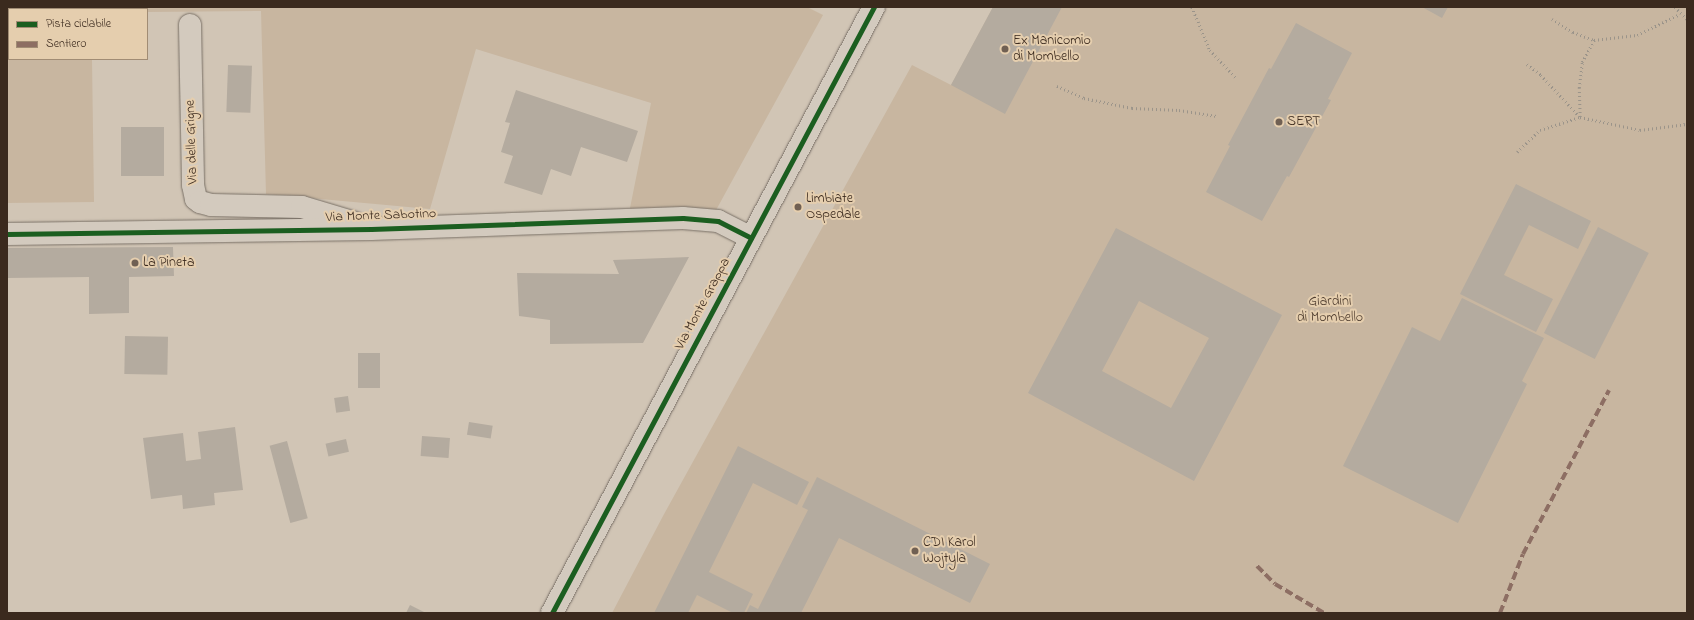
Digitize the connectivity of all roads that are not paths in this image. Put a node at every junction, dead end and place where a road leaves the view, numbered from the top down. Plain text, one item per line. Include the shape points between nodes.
1 (874, 7) edge
2 (190, 25) dead end
3 (371, 229) junction
4 (7, 234) edge
5 (752, 238) junction
6 (552, 613) edge

1 - 5 street, Via Monte Grappa
2 - 3 street, Via delle Grigne via 193,185 196,199 211,205 302,208
3 - 4 street, Via Monte Sabotino
3 - 5 street, Via Monte Sabotino via 697,218 718,220
5 - 6 street, Via Monte Grappa

